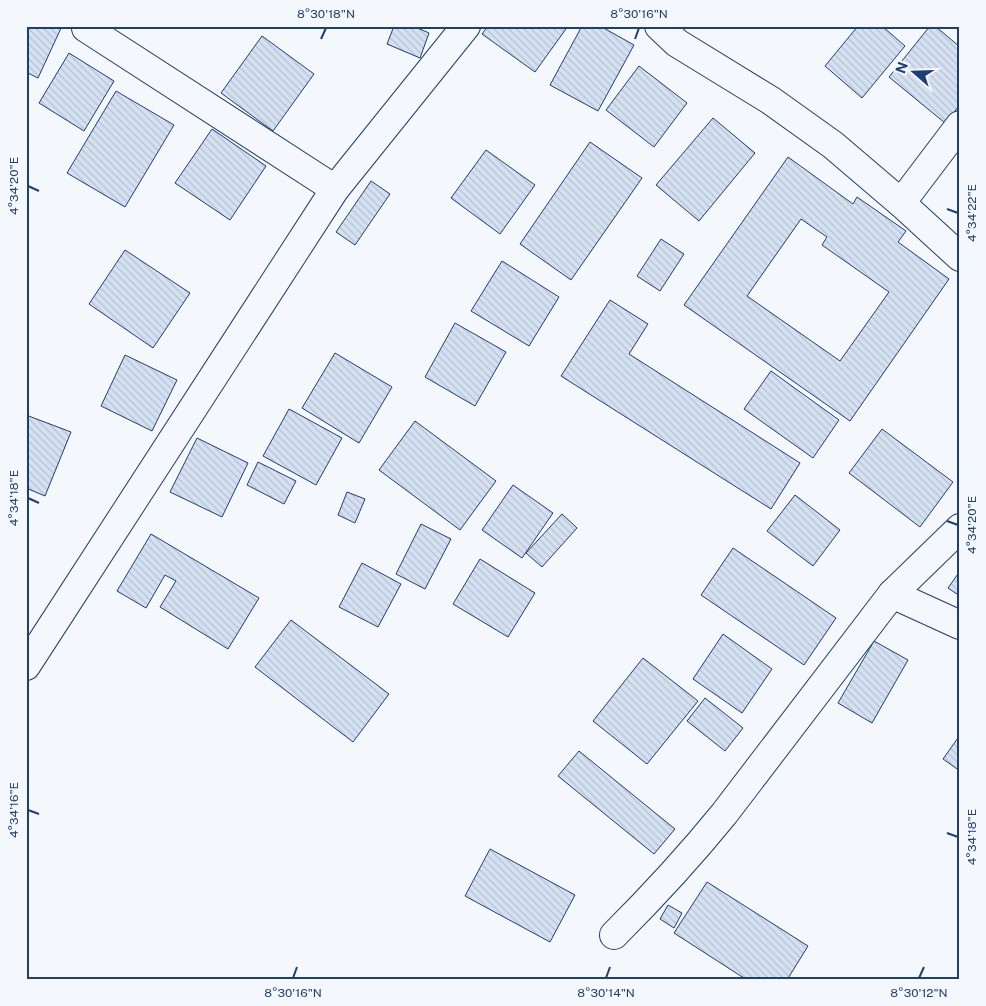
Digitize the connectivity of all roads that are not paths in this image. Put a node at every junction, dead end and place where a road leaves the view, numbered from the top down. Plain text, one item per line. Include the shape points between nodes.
1 (466, 26) edge
2 (659, 26) edge
3 (86, 28) dead end
4 (960, 125) edge
5 (334, 189) junction
6 (901, 203) junction
7 (960, 257) edge
8 (960, 528) edge
9 (892, 594) junction
10 (960, 625) edge
11 (26, 666) edge
12 (614, 935) dead end

1 - 5 street
2 - 6 street via 677,43 770,100 833,145
3 - 5 street
4 - 6 street
5 - 11 street
6 - 7 street
8 - 9 street
9 - 10 street
9 - 12 street via 696,849

